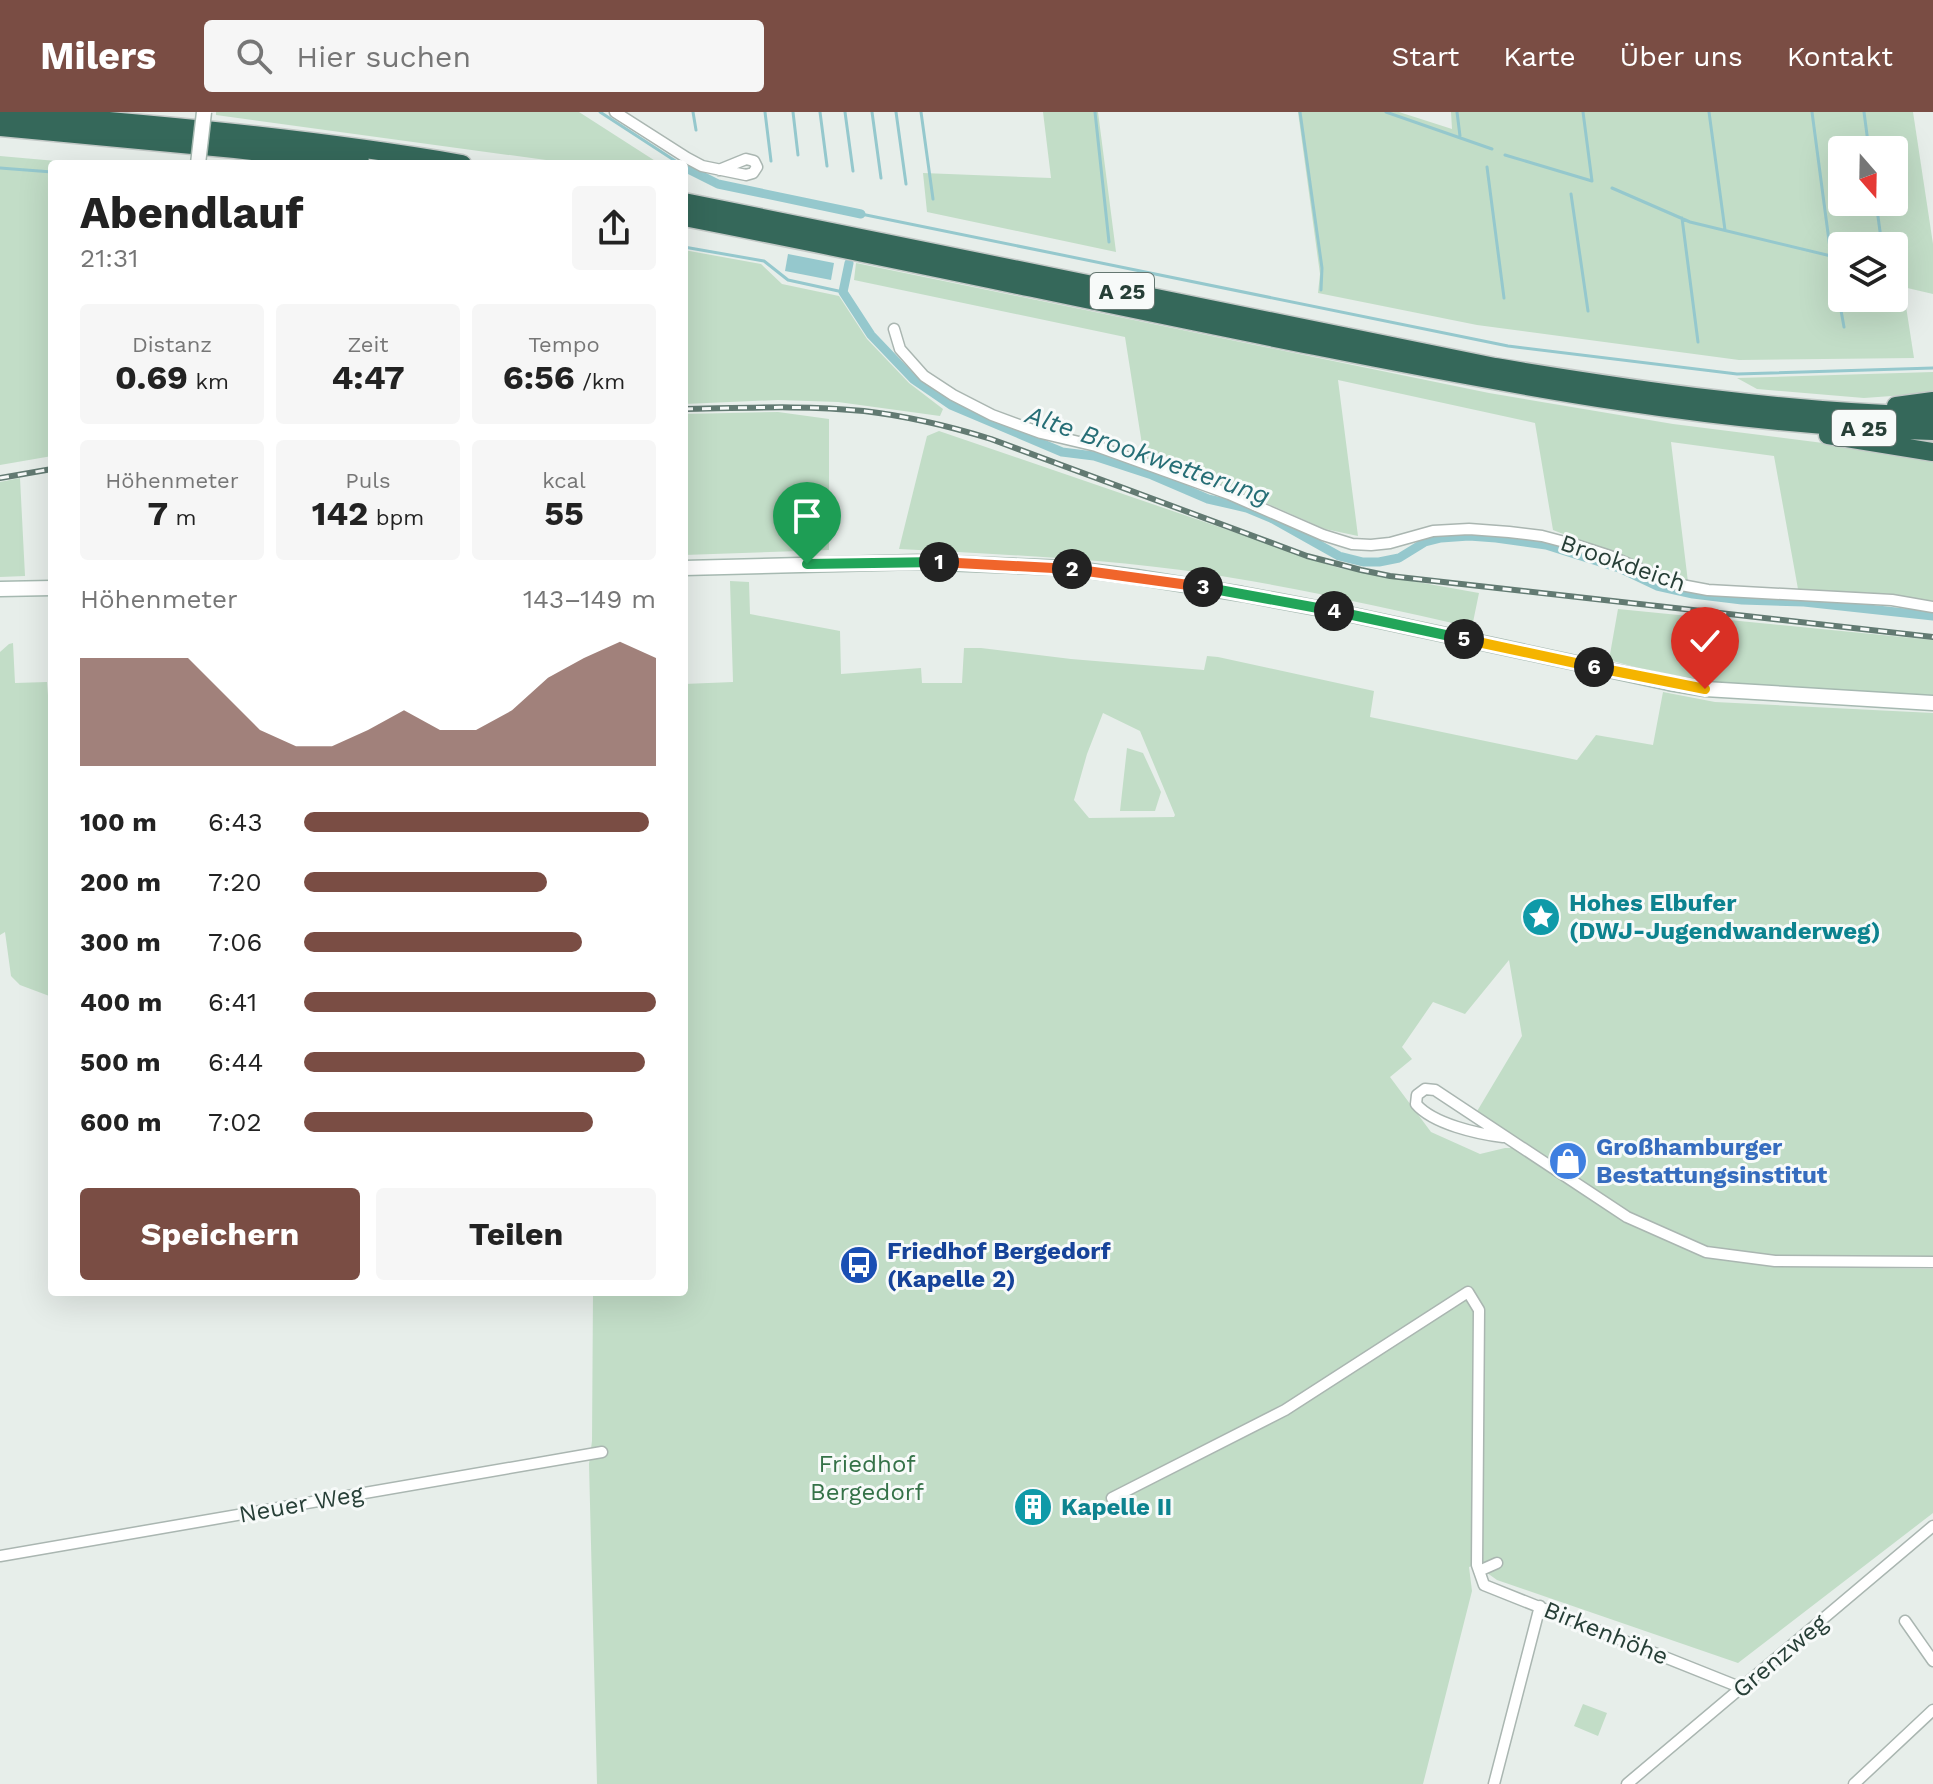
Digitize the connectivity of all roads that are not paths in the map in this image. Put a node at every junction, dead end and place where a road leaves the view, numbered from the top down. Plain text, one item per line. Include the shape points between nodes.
1 (0, 112) edge
2 (204, 112) edge
3 (615, 112) edge
4 (0, 127) edge
5 (198, 160) edge
6 (328, 160) edge
7 (436, 160) edge
8 (719, 170) dead end
9 (688, 203) edge
10 (688, 218) edge
11 (894, 329) dead end
12 (1933, 401) edge
13 (1842, 412) junction
14 (1933, 416) edge
15 (1795, 423) junction
16 (1933, 431) edge
17 (1933, 452) edge
18 (688, 568) edge
19 (48, 588) edge
20 (0, 589) edge
21 (1933, 607) edge
22 (1933, 703) edge
23 (1503, 1137) junction
24 (1933, 1262) edge
25 (602, 1452) dead end
26 (1112, 1498) dead end
27 (1933, 1526) edge
28 (0, 1556) edge
29 (1497, 1563) dead end
30 (1479, 1571) junction
31 (1540, 1606) junction
32 (1905, 1621) dead end
33 (1933, 1661) edge
34 (1742, 1688) junction
35 (1933, 1710) edge
36 (1494, 1784) edge
37 (1627, 1784) edge
38 (1854, 1784) edge

1 - 7 highway
2 - 5 main road, bridge
3 - 8 street via 687,158
4 - 6 highway
9 - 13 highway, A 25 via 1495,367
10 - 15 highway, A 25 via 1491,381 1626,404
11 - 21 street, Brookdeich via 900,349 924,376 992,415 1229,494 1352,544 1390,543 1433,531 1509,532 1576,545 1676,584 1708,590
12 - 13 highway
13 - 14 highway, A 25
15 - 16 highway, A 25
15 - 17 highway via 1823,434
18 - 22 main road via 917,562 1067,568 1270,599 1693,687
19 - 20 main road
23 - 23 street via 1435,1090 1417,1095 1416,1104 1428,1115
23 - 24 street via 1627,1217 1706,1252 1775,1261
25 - 28 street, Neuer Weg
26 - 30 street via 1285,1410 1468,1292 1479,1310
27 - 34 street, Grenzweg
29 - 30 street
30 - 31 street, Birkenhöhe via 1484,1585
31 - 34 street, Birkenhöhe
31 - 36 street
32 - 33 street
34 - 37 street, Grenzweg
35 - 38 street

